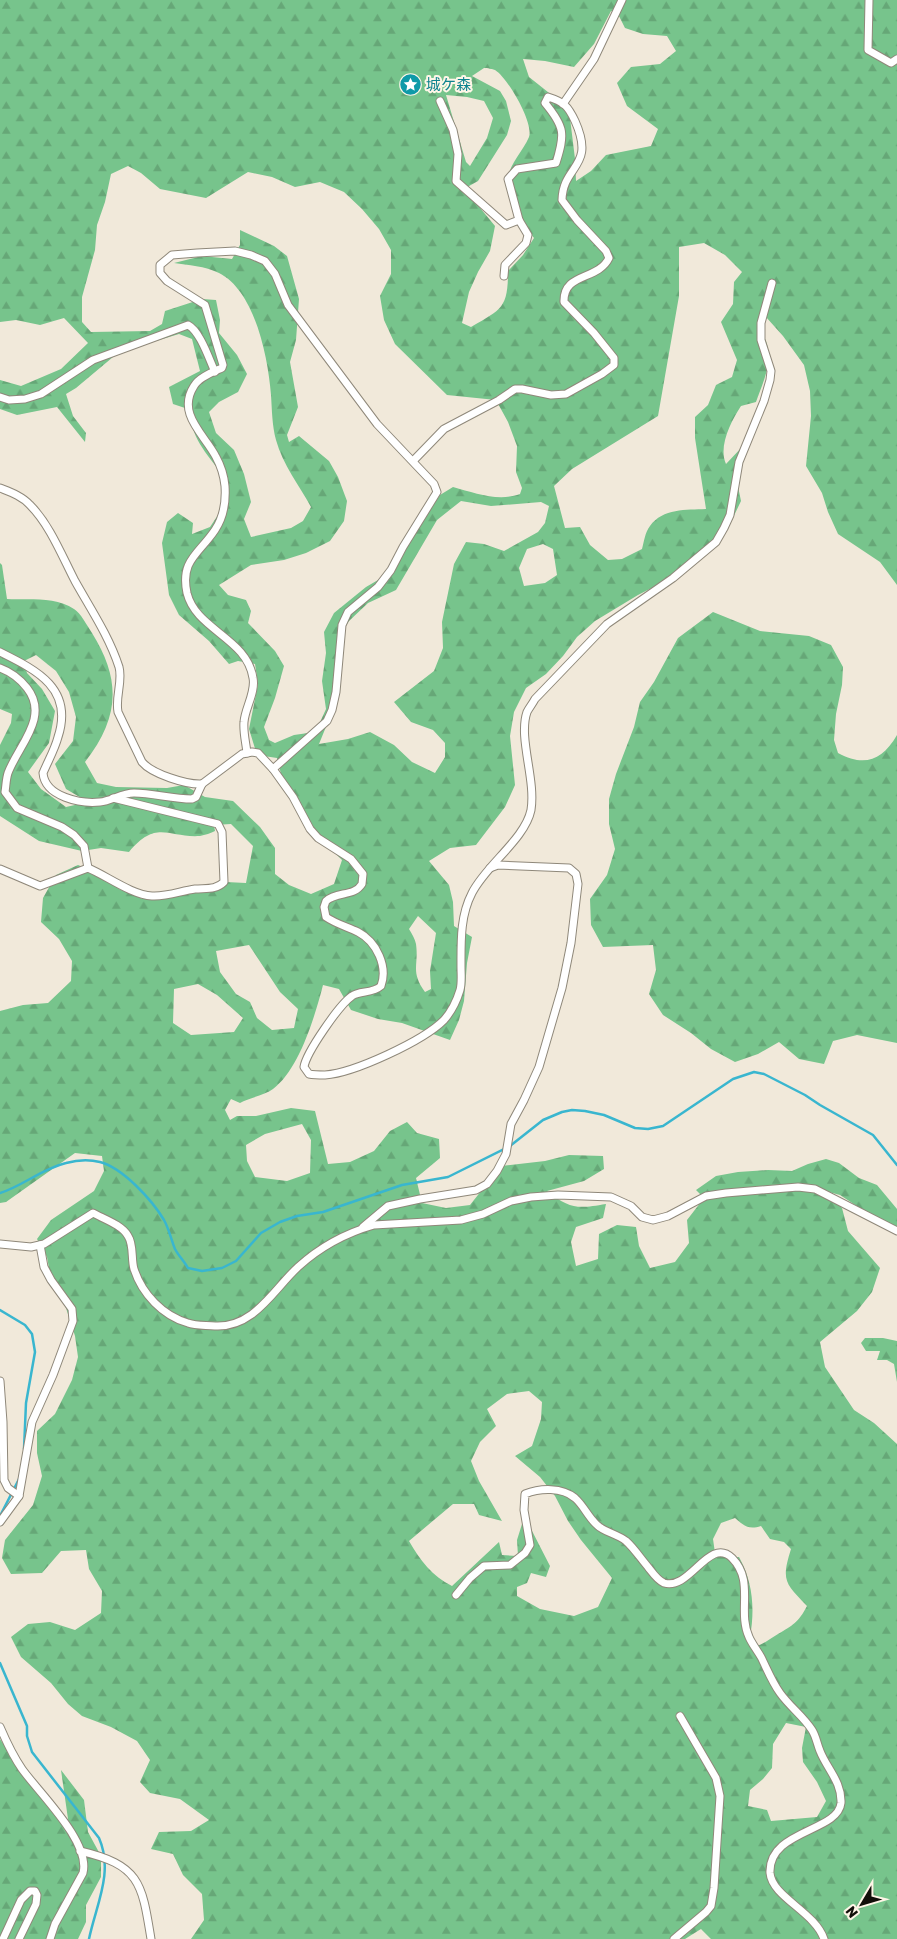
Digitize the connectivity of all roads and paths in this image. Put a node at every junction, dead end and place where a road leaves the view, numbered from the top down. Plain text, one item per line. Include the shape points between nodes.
1 (622, 0) edge
2 (869, 0) edge
3 (897, 59) edge
4 (440, 101) dead end
5 (563, 104) junction
6 (519, 220) junction
7 (504, 276) dead end
8 (772, 282) dead end
9 (215, 372) junction
10 (0, 397) edge
11 (413, 461) junction
12 (0, 488) edge
13 (0, 652) edge
14 (0, 668) edge
15 (246, 753) junction
16 (273, 769) junction
17 (202, 784) junction
18 (112, 798) junction
19 (88, 868) junction
20 (0, 869) edge
21 (488, 870) junction
22 (361, 1229) junction
23 (897, 1231) edge
24 (0, 1244) edge
25 (40, 1245) junction
26 (0, 1381) edge
27 (19, 1496) junction
28 (0, 1522) edge
29 (456, 1595) dead end
30 (680, 1716) dead end
31 (0, 1727) edge
32 (80, 1851) junction
33 (3, 1939) edge
34 (19, 1939) edge
35 (50, 1939) edge
36 (151, 1939) edge
37 (674, 1939) edge
38 (824, 1939) edge

1 - 5 street via 594,59
2 - 3 street via 868,50 891,64
4 - 6 street via 453,130 458,154 456,181 506,225
5 - 6 street via 548,97 545,103 559,120 562,143 556,164 517,169 508,179
5 - 11 street via 569,108 584,147 580,161 562,189 562,200 609,258 605,266 596,272 572,282 564,293 564,302 594,333 614,358 614,364 566,394 515,389 444,429
6 - 7 street via 528,235 526,243 505,265
8 - 21 street via 761,323 761,340 772,371 764,401 739,462 730,515 724,528 716,542 688,567 607,624 535,699 527,712 525,730 533,792 530,812 527,822
9 - 10 street via 202,344 188,325 93,360 41,394 25,399
9 - 11 street via 223,365 205,305 160,273 160,265 172,255 235,251 265,261 275,274 288,305 377,424
9 - 15 street via 194,386 190,413 222,470 224,505 214,531 191,557 186,570 187,592 192,606 204,621 231,642 249,665 254,678 244,724
11 - 16 street via 434,484 437,492 391,570 378,587 348,612 342,625 336,692 327,721
12 - 17 street via 22,498 42,521 106,637 119,667 118,712 142,762 146,767 176,780 191,785
13 - 18 street via 41,674 60,703 59,736 43,773 44,778 54,791 75,800 97,802
14 - 19 street via 20,679 30,692 36,711 33,724 8,774 4,792 17,808 74,835 84,846
15 - 16 street via 258,753
15 - 17 street
16 - 21 street via 310,829 318,838 351,859 363,874 362,884 355,891 334,895 326,901 326,917 367,938 380,956 384,970 381,986 376,991 352,995 309,1051 304,1067 309,1074 325,1075 362,1065 405,1046 445,1019 460,988 462,926 466,907 479,880
17 - 18 street via 196,797 192,798 132,793
18 - 19 street via 218,824 222,832 224,882 219,887 155,897 142,895
19 - 20 street via 40,886
21 - 22 street via 498,864 569,868 576,874 578,884 571,943 562,988 539,1067 511,1124 506,1154 487,1184 476,1190 388,1206
22 - 23 street via 374,1225 461,1220 511,1201 558,1195 611,1197 631,1206 642,1217 653,1220 668,1216 706,1196 798,1187 815,1189
22 - 25 street via 326,1246 298,1267 255,1313 220,1326 190,1324 173,1318 149,1298 133,1267 128,1235 94,1213
24 - 25 street
25 - 27 street via 44,1267 72,1309 73,1322 32,1422
26 - 27 street via 4,1480 8,1488
27 - 28 street
29 - 38 street via 484,1566 510,1565 525,1553 530,1545 524,1510 525,1494 534,1491 553,1489 574,1497 598,1526 627,1542 665,1583 680,1582 711,1556 719,1553 730,1557 741,1571 745,1586 748,1636 778,1692 814,1732 820,1752 840,1790 841,1805 834,1815 782,1845 770,1871 771,1882 809,1917
30 - 37 street via 716,1778 720,1796 711,1906
31 - 32 street via 22,1768 67,1825
32 - 35 street via 84,1871
32 - 36 street via 118,1864 137,1881 144,1898
33 - 34 street via 21,1900 30,1891 35,1891 38,1895 36,1904

